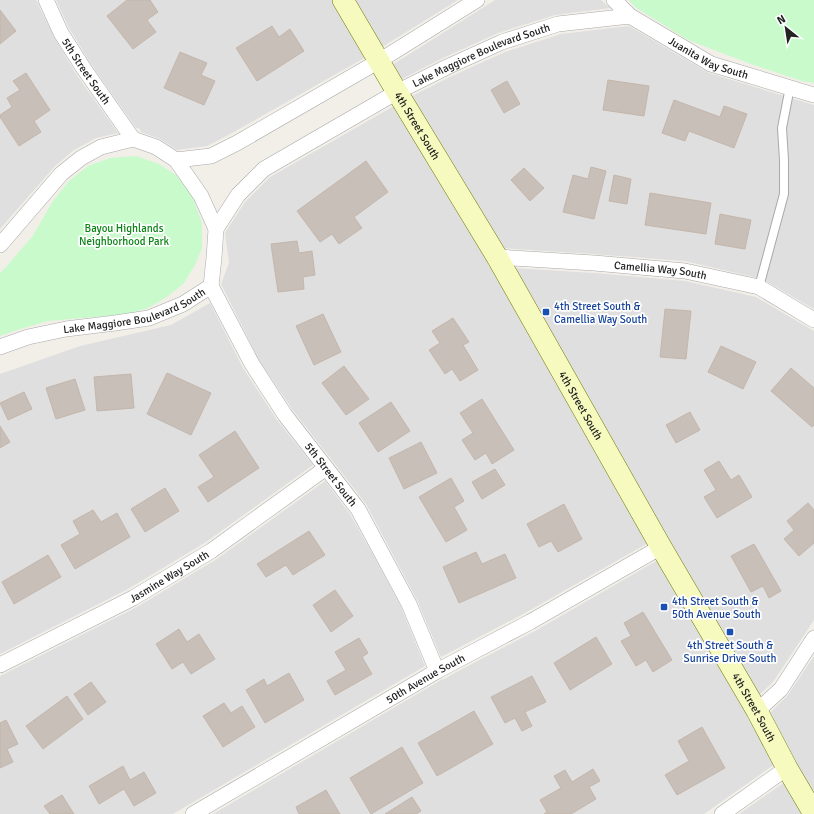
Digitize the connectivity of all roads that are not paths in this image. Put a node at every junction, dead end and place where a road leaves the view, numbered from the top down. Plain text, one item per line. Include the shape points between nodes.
1 (46, 0) edge
2 (343, 0) edge
3 (477, 0) edge
4 (614, 0) edge
5 (630, 16) junction
6 (379, 61) junction
7 (790, 87) junction
8 (397, 92) junction
9 (814, 95) edge
10 (133, 139) junction
11 (176, 160) junction
12 (216, 229) junction
13 (0, 245) edge
14 (497, 257) junction
15 (211, 286) junction
16 (759, 287) junction
17 (814, 320) edge
18 (0, 347) edge
19 (326, 468) junction
20 (661, 547) junction
21 (814, 638) edge
22 (0, 665) edge
23 (437, 671) junction
24 (757, 711) junction
25 (787, 768) junction
26 (193, 814) edge
27 (722, 814) edge
28 (814, 814) edge

1 - 10 street, 5th Street South via 61,33
2 - 6 street, 4th Street South
3 - 6 street
4 - 5 street, Juanita Way South
5 - 7 street, Juanita Way South via 711,64
5 - 8 street, Lake Maggiore Boulevard South via 558,24 502,42
6 - 8 street, 4th Street South
6 - 11 street via 211,156
7 - 9 street, Juanita Way South
7 - 16 lane via 782,128 784,194
8 - 12 street, Lake Maggiore Boulevard South via 264,169 238,195
8 - 14 street, 4th Street South
10 - 11 street, Lake Maggiore Boulevard South via 156,147
10 - 13 street via 101,147 81,158 61,174
11 - 12 street, Lake Maggiore Boulevard South via 201,196
12 - 15 street, Lake Maggiore Boulevard South
14 - 16 street, Camellia Way South via 685,271
14 - 20 street, 4th Street South
15 - 18 street, Lake Maggiore Boulevard South via 183,304 150,318 66,329 28,337
15 - 19 street, 5th Street South via 252,364 285,415
16 - 17 street, Camellia Way South
19 - 22 street, Jasmine Way South via 211,551 133,598
19 - 23 street, 5th Street South via 358,509 384,555 409,604
20 - 23 street, 50th Avenue South via 530,622
20 - 24 street, 4th Street South
21 - 24 street via 781,689
23 - 26 street, 50th Avenue South
24 - 25 street, 4th Street South
25 - 27 street
25 - 28 street, 4th Street South

